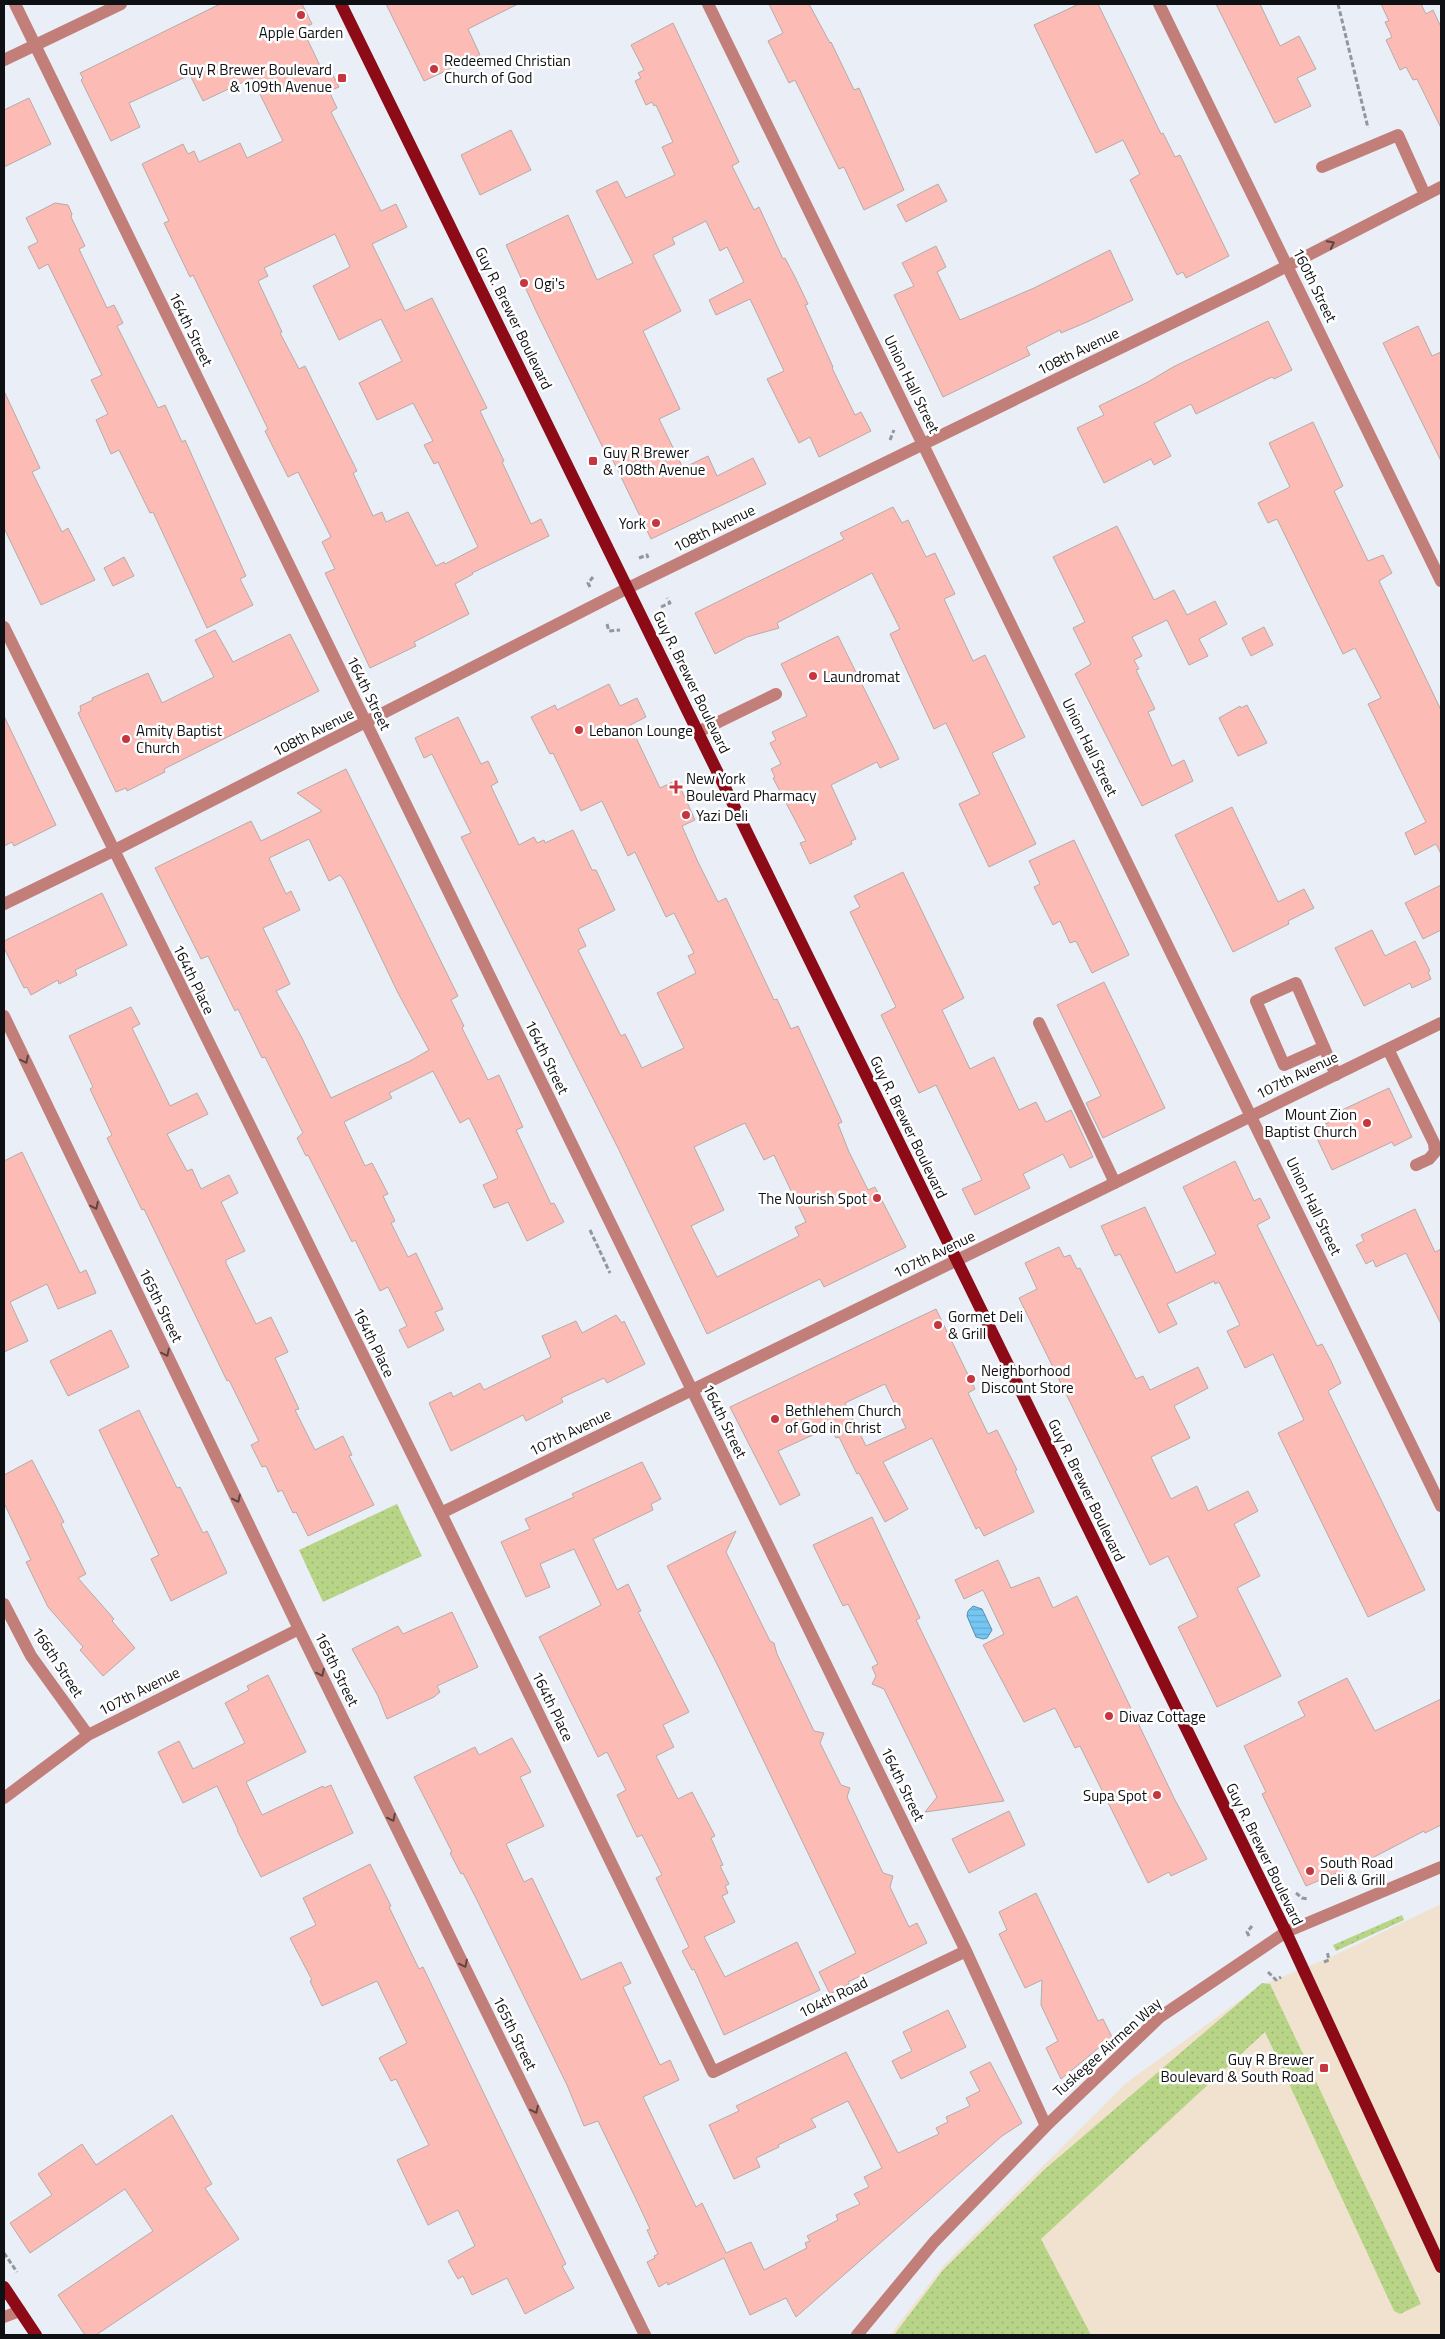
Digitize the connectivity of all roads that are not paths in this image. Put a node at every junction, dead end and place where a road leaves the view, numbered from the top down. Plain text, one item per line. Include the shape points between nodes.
1 (15, 4) edge
2 (121, 4) edge
3 (341, 4) edge
4 (708, 4) edge
5 (1159, 4) edge
6 (36, 46) junction
7 (4, 60) edge
8 (1322, 167) dead end
9 (1441, 187) edge
10 (1425, 195) junction
11 (1287, 266) junction
12 (924, 445) junction
13 (1441, 581) edge
14 (628, 588) junction
15 (4, 627) edge
16 (776, 694) dead end
17 (365, 724) junction
18 (698, 732) junction
19 (113, 851) junction
20 (4, 904) edge
21 (4, 1016) edge
22 (1039, 1023) dead end
23 (1441, 1023) edge
24 (1324, 1048) junction
25 (1388, 1049) junction
26 (1336, 1074) junction
27 (1252, 1115) junction
28 (1416, 1165) dead end
29 (1115, 1183) junction
30 (956, 1261) junction
31 (692, 1390) junction
32 (1441, 1506) edge
33 (441, 1514) junction
34 (4, 1604) edge
35 (299, 1629) junction
36 (88, 1735) junction
37 (4, 1798) edge
38 (1441, 1867) edge
39 (1286, 1932) junction
40 (966, 1951) junction
41 (713, 2072) joint
42 (1046, 2126) junction
43 (1441, 2267) edge
44 (4, 2287) edge
45 (20, 2311) junction
46 (4, 2317) edge
47 (36, 2335) edge
48 (645, 2335) edge
49 (857, 2335) edge

1 - 6 street, 164th Street
2 - 6 street
3 - 14 main road, Guy R. Brewer Boulevard
4 - 12 street, Union Hall Street
5 - 11 street, 160th Street
6 - 7 street
6 - 17 street, 164th Street
8 - 10 street via 1398,135
9 - 10 street, 108th Avenue
11 -> 10 street, 108th Avenue
11 - 12 street, 108th Avenue
11 - 13 street, 160th Street
12 - 14 street, 108th Avenue
12 - 27 street, Union Hall Street
14 - 17 street, 108th Avenue
14 - 18 main road, Guy R. Brewer Boulevard
15 - 19 street, 164th Place
16 - 18 street
17 - 19 street, 108th Avenue
17 - 31 street, 164th Street
18 - 30 main road, Guy R. Brewer Boulevard
19 - 20 street, 108th Avenue
19 - 33 street, 164th Place
21 -> 35 street, 165th Street
22 - 29 street
23 - 25 street, 107th Avenue
24 - 24 street via 1296,983 1256,1001 1284,1065
24 - 26 street
25 - 26 street, 107th Avenue
25 - 28 street via 1434,1143 1432,1156
26 - 27 street, 107th Avenue
27 - 29 street, 107th Avenue
27 - 32 street, Union Hall Street
29 - 30 street, 107th Avenue
30 - 31 street, 107th Avenue
30 - 39 main road, Guy R. Brewer Boulevard
31 - 33 street, 107th Avenue
31 - 40 street, 164th Street
33 - 41 street, 164th Place
34 - 36 street, 166th Street via 31,1656
35 - 36 street, 107th Avenue
35 -> 48 street, 165th Street
36 - 37 street, 107th Avenue
38 - 39 street, Tuskegee Airmen Way
39 - 42 street, Tuskegee Airmen Way via 1160,2017
39 - 43 main road, Guy R. Brewer Boulevard
40 - 41 street, 104th Road
40 - 42 street, 164th Street
42 - 49 street, Tuskegee Airmen Way via 934,2242
44 - 45 main road
45 - 46 street
45 - 47 main road

